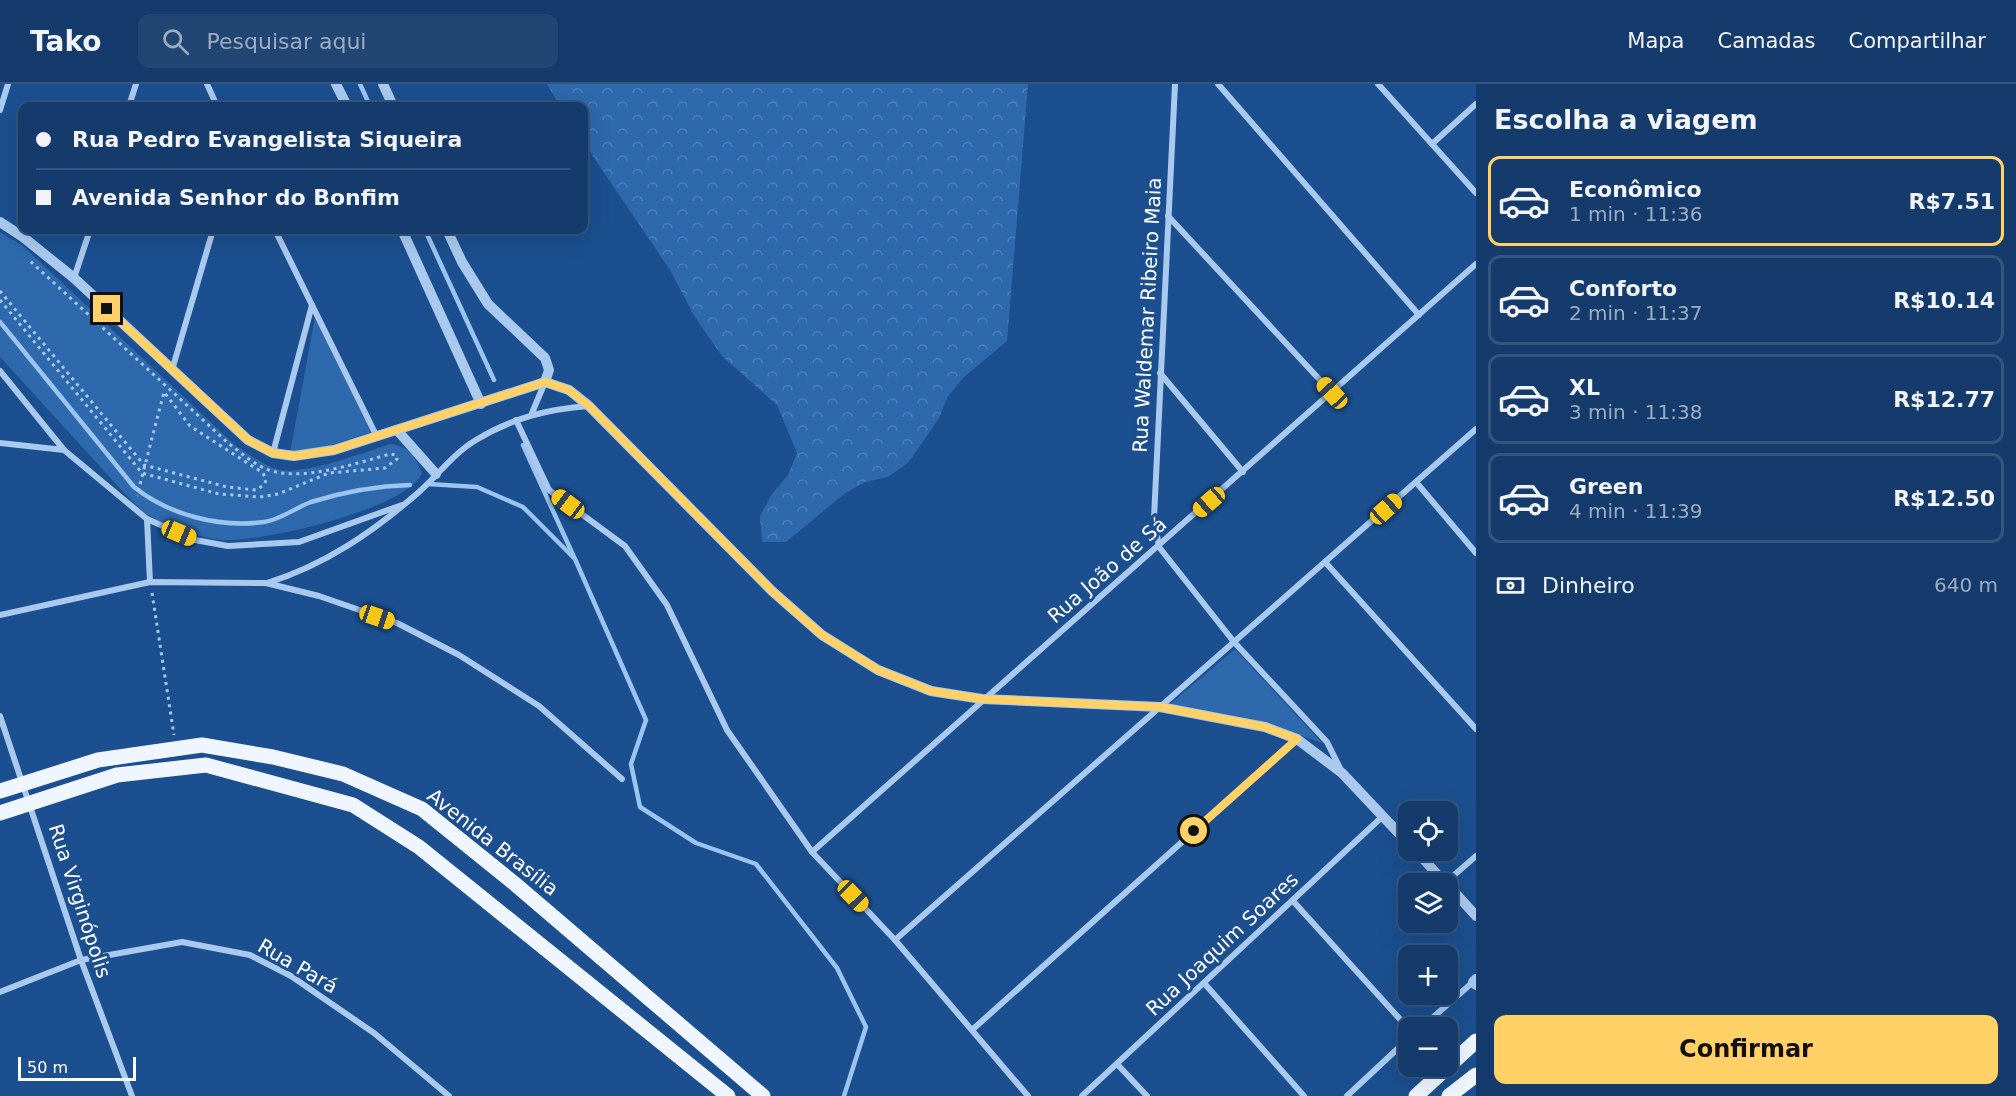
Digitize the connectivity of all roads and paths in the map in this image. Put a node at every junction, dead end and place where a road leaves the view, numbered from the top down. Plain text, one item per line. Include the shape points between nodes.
1 (8, 84) edge
2 (136, 84) edge
3 (207, 84) edge
4 (336, 84) edge
5 (383, 84) edge
6 (1175, 84) edge
7 (1218, 84) edge
8 (1378, 84) edge
9 (130, 102) edge
10 (215, 102) edge
11 (345, 102) edge
12 (391, 102) edge
13 (1476, 104) edge
14 (0, 110) edge
15 (1432, 144) junction
16 (1476, 193) edge
17 (1168, 216) junction
18 (0, 222) edge
19 (18, 233) edge
20 (19, 234) edge
21 (89, 234) edge
22 (212, 234) edge
23 (277, 234) edge
24 (404, 234) edge
25 (449, 234) edge
26 (27, 259) dead end
27 (1476, 264) edge
28 (74, 278) junction
29 (0, 291) edge
30 (0, 300) edge
31 (312, 304) junction
32 (1419, 315) junction
33 (0, 370) edge
34 (172, 372) junction
35 (1160, 372) junction
36 (545, 382) junction
37 (168, 388) junction
38 (164, 392) junction
39 (1332, 393) junction
40 (481, 404) junction
41 (589, 406) junction
42 (532, 414) junction
43 (516, 420) junction
44 (1476, 429) edge
45 (397, 430) junction
46 (377, 437) junction
47 (0, 443) edge
48 (64, 450) junction
49 (273, 453) junction
50 (144, 465) junction
51 (1243, 472) junction
52 (142, 473) junction
53 (436, 474) junction
54 (1416, 482) junction
55 (138, 496) dead end
56 (402, 505) junction
57 (147, 519) junction
58 (1159, 547) junction
59 (1476, 553) edge
60 (1325, 562) junction
61 (150, 582) junction
62 (266, 583) junction
63 (0, 615) edge
64 (1234, 642) junction
65 (982, 699) junction
66 (1160, 707) junction
67 (0, 716) edge
68 (1476, 729) edge
69 (1297, 739) junction
70 (177, 749) junction
71 (1342, 773) junction
72 (622, 779) dead end
73 (23, 782) junction
74 (0, 791) edge
75 (30, 801) junction
76 (0, 813) edge
77 (1383, 816) junction
78 (1398, 832) edge
79 (812, 852) junction
80 (1476, 856) edge
81 (1425, 861) edge
82 (1436, 873) edge
83 (1458, 873) edge
84 (1458, 897) edge
85 (1293, 901) junction
86 (1476, 916) edge
87 (895, 940) junction
88 (81, 960) junction
89 (1475, 982) edge
90 (1204, 984) junction
91 (0, 992) edge
92 (1398, 1017) edge
93 (1434, 1017) edge
94 (972, 1030) junction
95 (1476, 1041) edge
96 (1398, 1048) edge
97 (1117, 1064) junction
98 (1476, 1075) edge
99 (132, 1096) edge
100 (449, 1096) edge
101 (728, 1096) edge
102 (763, 1096) edge
103 (1028, 1096) edge
104 (1082, 1096) edge
105 (1147, 1096) edge
106 (1304, 1096) edge
107 (1347, 1096) edge
108 (1416, 1096) edge
109 (1449, 1096) edge

1 - 14 street
2 - 9 street
3 - 10 street
4 - 11 street
5 - 12 street
6 - 17 street, Rua Waldemar Ribeiro Maia
7 - 32 street
8 - 15 street
13 - 15 street
15 - 16 street
17 - 35 street, Rua Waldemar Ribeiro Maia
17 - 39 street
18 - 19 street
20 - 28 street
21 - 28 street
22 - 34 street
23 - 31 street
24 - 40 street
25 - 36 street via 488,304 545,358 549,369
26 - 37 path
27 - 32 street, Rua João de Sá
28 - 34 street
29 - 50 path
30 - 52 path
31 - 46 street
31 - 49 street
32 - 39 street, Rua João de Sá
33 - 48 street
34 - 49 street via 248,440
35 - 51 street
35 - 58 street, Rua Waldemar Ribeiro Maia via 1154,518
36 - 40 street
36 - 41 street via 569,390
36 - 42 street
37 - 38 path
37 - 52 path via 228,443 269,470 291,474 390,454 397,459 385,468 328,473 278,494 260,497 219,494
38 - 50 path
38 - 50 path via 190,426 263,473 266,480 255,490 227,488
39 - 51 street, Rua João de Sá
40 - 45 street
41 - 42 street
41 - 65 street via 772,591 822,635 878,670 931,691
42 - 43 street
43 - 53 street via 475,440
43 - 79 street via 549,490 625,546 667,605 727,730
44 - 54 street
45 - 46 street
45 - 53 street
46 - 49 street via 334,450 294,456
47 - 48 street
48 - 57 street
50 - 52 path
51 - 58 street, Rua João de Sá
52 - 55 path
53 - 56 street
54 - 59 street
54 - 60 street
56 - 57 street via 299,542 228,546 195,540
56 - 62 street via 356,542 304,572
57 - 61 street
58 - 64 street
58 - 65 street, Rua João de Sá
60 - 64 street
60 - 68 street
61 - 62 street
61 - 63 street
61 - 70 path
62 - 72 street via 319,596 397,623 459,656 539,706
64 - 66 street
64 - 71 street via 1328,742
65 - 66 street
65 - 79 street, Rua João de Sá
66 - 69 street via 1265,727
66 - 87 street
67 - 73 street, Rua Virginópolis
69 - 71 street
69 - 94 street
70 - 73 main road, Avenida Brasília via 98,760
70 - 102 main road, Avenida Brasília via 202,745 342,774 422,809
71 - 77 street
73 - 74 main road, Avenida Brasília
73 - 75 street, Rua Virginópolis
75 - 76 main road
75 - 88 street, Rua Virginópolis
75 - 101 main road via 117,775 206,765 353,805 419,847
77 - 78 street
77 - 85 street, Rua Joaquim Soares
79 - 87 street
80 - 83 street
81 - 82 street
84 - 86 street
85 - 90 street, Rua Joaquim Soares
85 - 92 street
87 - 94 street
88 - 91 street, Rua Pará
88 - 99 street, Rua Virginópolis
88 - 100 street, Rua Pará via 182,942 250,955 291,976 374,1033
89 - 93 street
90 - 97 street, Rua Joaquim Soares
90 - 106 street
94 - 103 street
95 - 108 main road
96 - 107 street
97 - 104 street, Rua Joaquim Soares
97 - 105 street
98 - 109 main road

